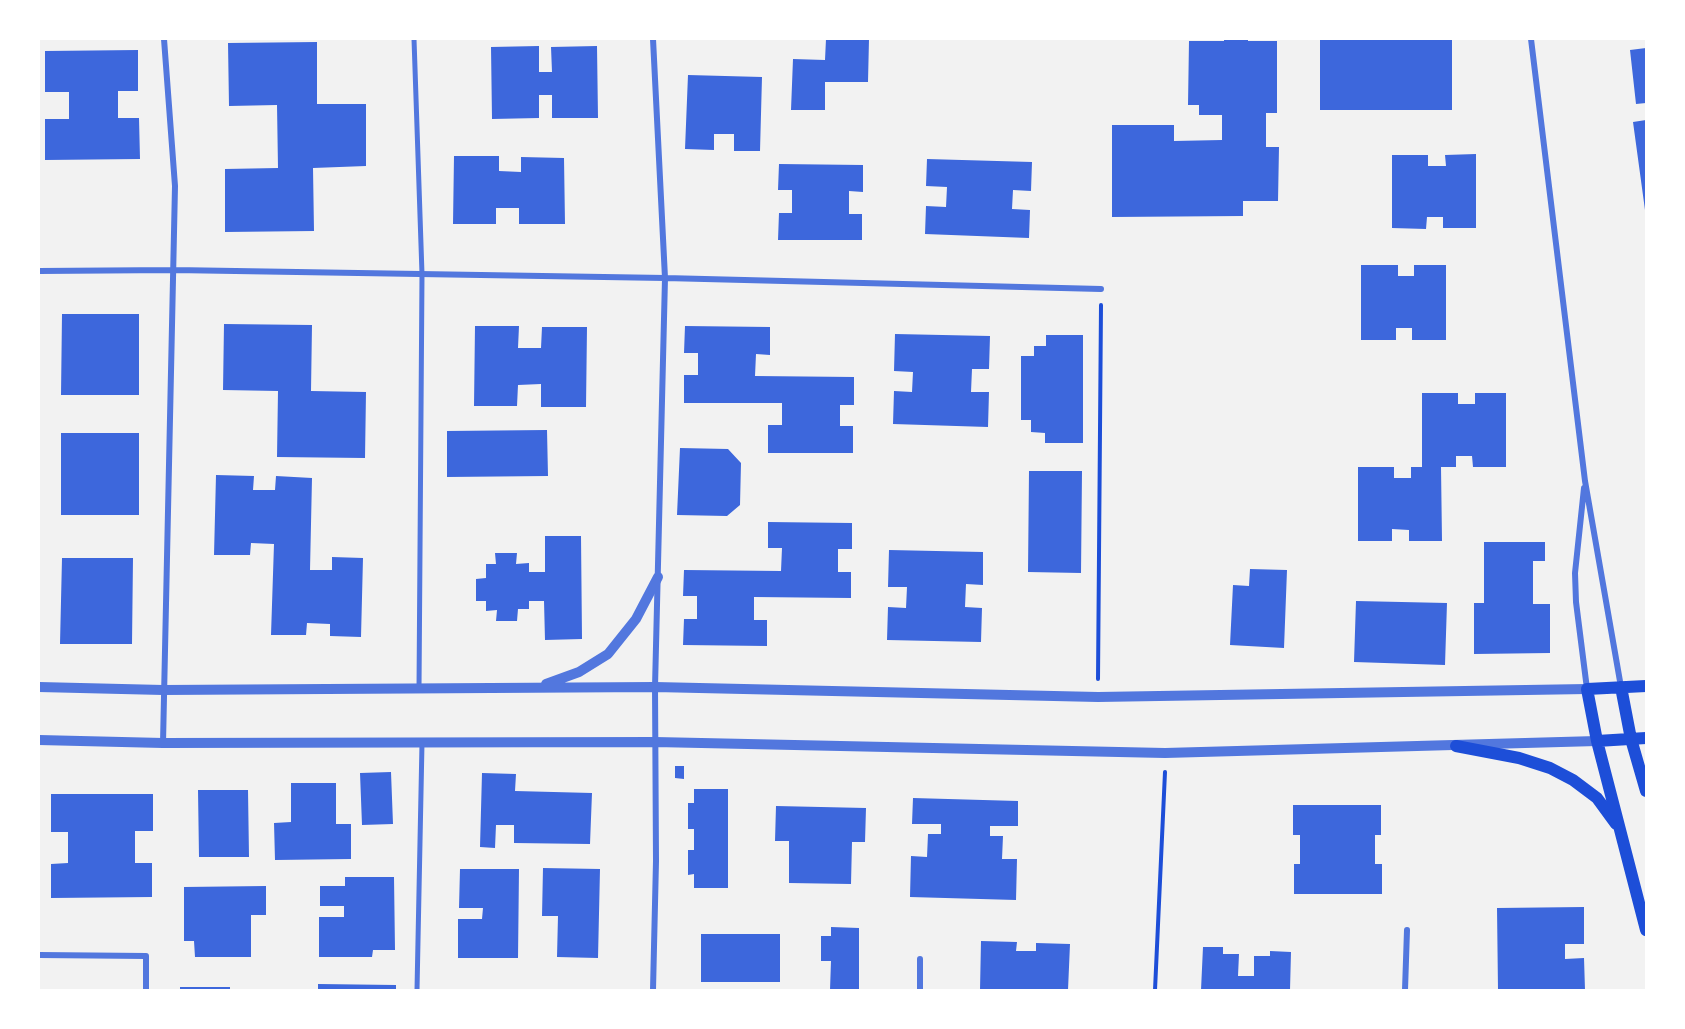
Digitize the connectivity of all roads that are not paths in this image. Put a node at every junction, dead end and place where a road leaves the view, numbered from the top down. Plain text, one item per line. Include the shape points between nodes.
1 (164, 39) edge
2 (414, 39) edge
3 (653, 39) edge
4 (1531, 39) edge
5 (174, 270) junction
6 (39, 271) edge
7 (422, 274) junction
8 (664, 278) junction
9 (1101, 289) road end
10 (1585, 481) junction
11 (658, 577) junction
12 (1646, 686) edge
13 (39, 687) edge
14 (538, 687) junction
15 (655, 687) junction
16 (1620, 687) junction
17 (419, 688) junction
18 (1587, 689) junction
19 (164, 690) junction
20 (1646, 738) edge
21 (1631, 739) junction
22 (39, 740) edge
23 (422, 741) junction
24 (1597, 741) junction
25 (655, 742) junction
26 (163, 743) junction
27 (1456, 746) junction
28 (1646, 791) edge
29 (1621, 831) junction
30 (1407, 930) dead end
31 (1646, 930) edge
32 (39, 955) edge
33 (920, 959) dead end
34 (146, 990) edge
35 (417, 990) edge
36 (652, 990) edge
37 (920, 990) edge
38 (1405, 990) edge

1 - 5 street via 175,186
2 - 7 street
3 - 8 street
4 - 10 street
5 - 6 street
5 - 7 street
5 - 19 street
7 - 8 street
7 - 17 street
8 - 9 street
8 - 11 street
10 - 16 street
10 - 18 street via 1575,592
11 - 14 street via 636,619 608,654 579,672
11 - 15 street
12 - 16 main road
13 - 19 street
14 - 15 street
14 - 17 street
15 - 18 street via 1098,697
15 - 25 street
16 - 18 main road
16 - 21 main road
17 - 19 street
18 - 24 main road
19 - 26 street
20 - 21 main road
21 - 24 main road
21 - 28 main road
22 - 26 street
23 - 25 street
23 - 26 street
23 - 35 street
24 - 27 street
24 - 29 main road
25 - 27 street via 1166,753
25 - 36 street
27 - 29 main road via 1550,768 1598,798
29 - 31 main road
30 - 38 street
32 - 34 street via 146,956
33 - 37 street

